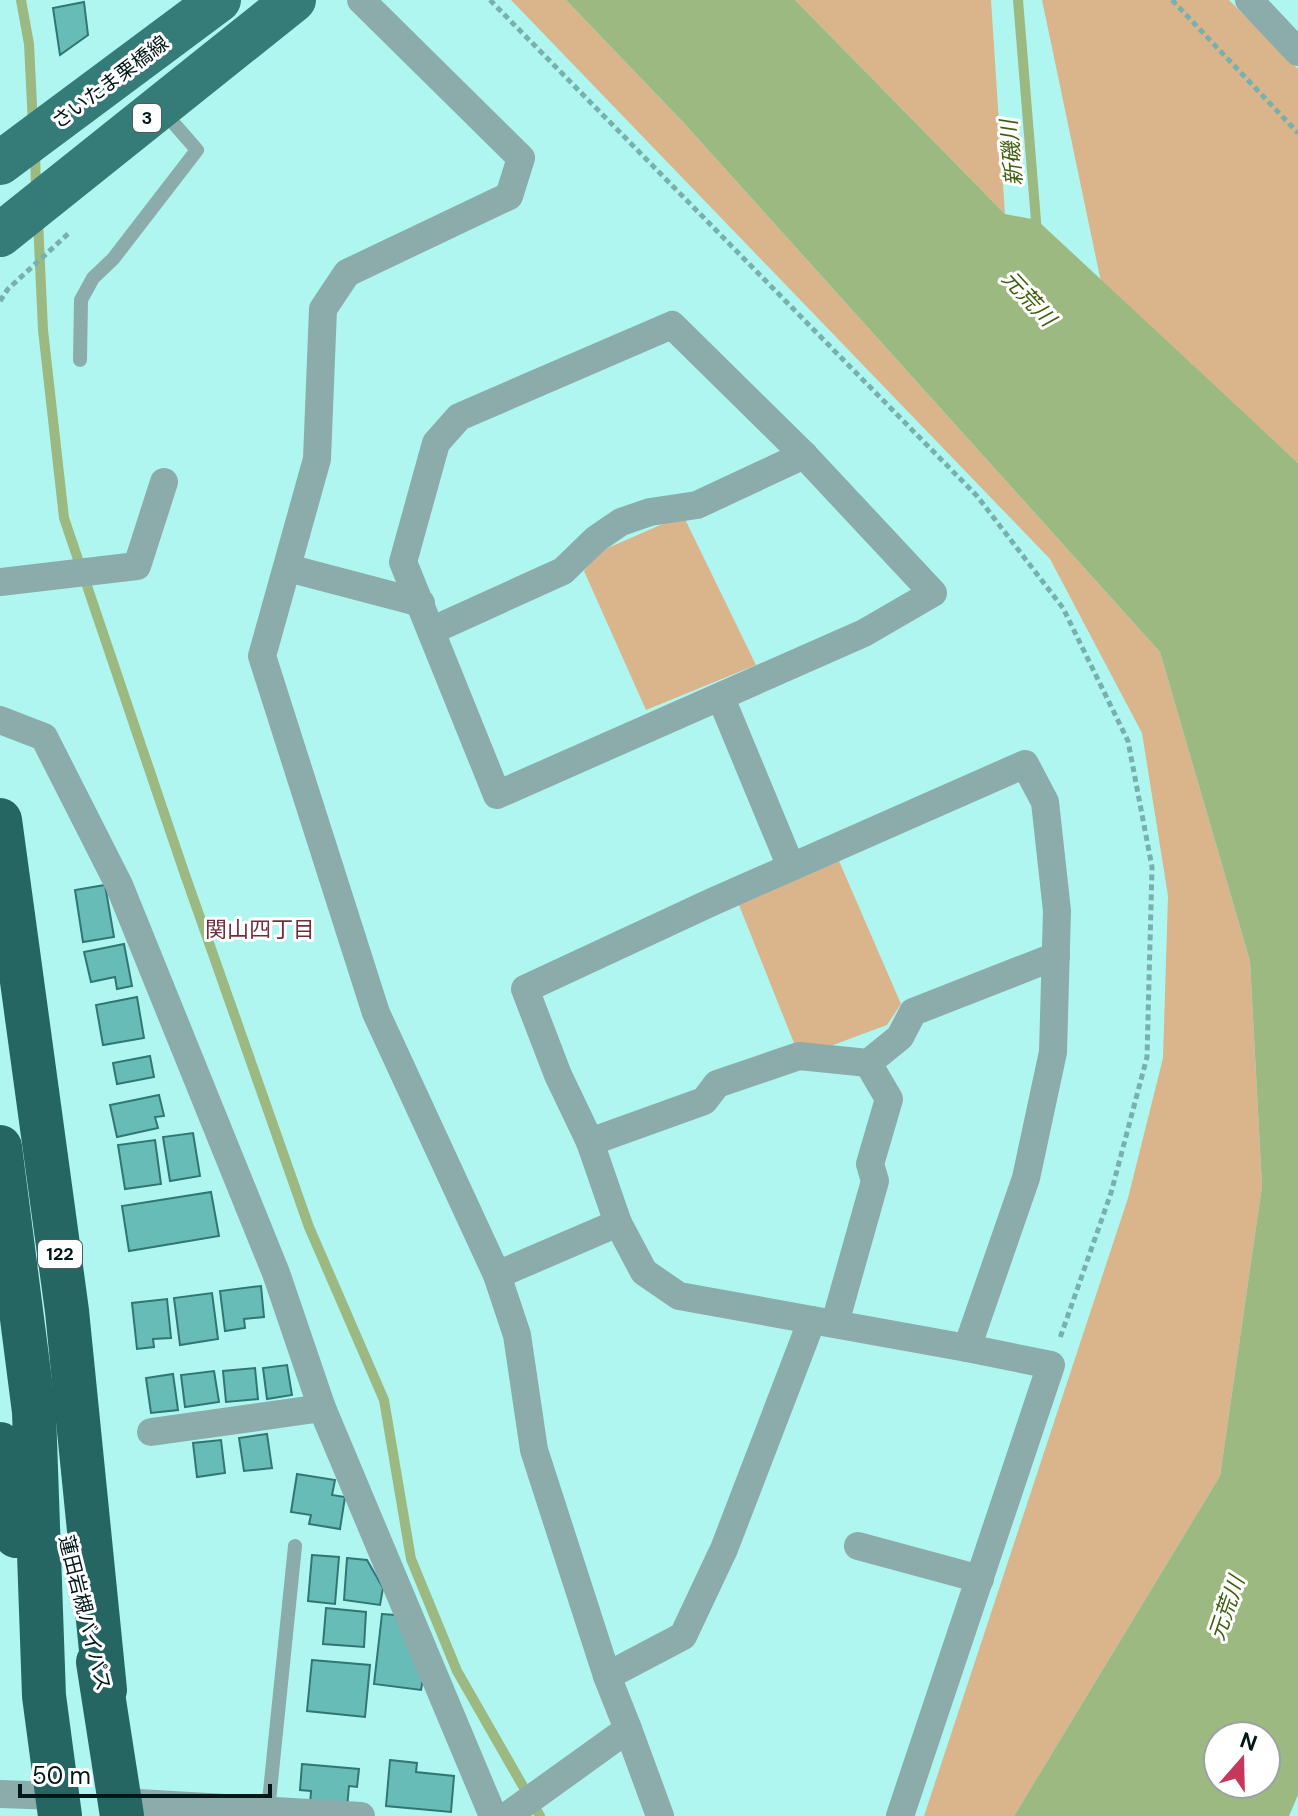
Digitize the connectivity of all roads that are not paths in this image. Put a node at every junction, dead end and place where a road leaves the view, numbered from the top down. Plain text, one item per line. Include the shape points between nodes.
1 (219, 0) edge
2 (294, 0) edge
3 (361, 0) edge
4 (1249, 0) edge
5 (1298, 52) edge
6 (160, 107) junction
7 (0, 163) edge
8 (0, 235) edge
9 (80, 360) dead end
10 (804, 455) junction
11 (164, 482) dead end
12 (288, 568) junction
13 (0, 582) edge
14 (421, 603) junction
15 (433, 630) junction
16 (721, 698) junction
17 (0, 720) edge
18 (0, 820) edge
19 (791, 867) junction
20 (1056, 956) junction
21 (868, 1063) junction
22 (590, 1142) junction
23 (0, 1147) edge
24 (618, 1223) junction
25 (497, 1275) junction
26 (823, 1322) junction
27 (967, 1348) junction
28 (322, 1408) junction
29 (34, 1412) junction
30 (151, 1432) dead end
31 (0, 1444) edge
32 (295, 1546) dead end
33 (858, 1546) dead end
34 (980, 1579) junction
35 (607, 1676) junction
36 (105, 1690) junction
37 (44, 1696) junction
38 (628, 1729) junction
39 (0, 1794) edge
40 (58, 1806) edge
41 (122, 1809) edge
42 (268, 1811) junction
43 (354, 1816) edge
44 (361, 1816) edge
45 (493, 1816) edge
46 (507, 1816) edge
47 (660, 1816) edge
48 (900, 1816) edge

1 - 7 main road, さいたま栗橋線
2 - 6 main road, 3
3 - 12 street via 521,158 509,196 347,273 323,309 317,459
4 - 5 street
6 - 8 main road, 3
6 - 9 lane via 197,150 93,278 81,300
10 - 14 street via 672,325 459,417 436,443 403,562
10 - 15 street via 697,505 621,522 563,571
10 - 16 street via 933,593 864,633
11 - 13 street via 137,566
12 - 14 street
12 - 25 street via 262,656 376,1013
14 - 15 street
15 - 16 street via 497,795
16 - 19 street
17 - 28 street via 44,737 119,885 276,1273
18 - 36 highway, 122 via 67,1311
19 - 20 street via 1025,764 1045,802 1057,911
19 - 22 street via 525,989
20 - 21 street via 913,1012 900,1037
20 - 27 street via 1053,1052 1026,1178
21 - 22 street via 799,1056 717,1084 704,1101
21 - 26 street via 889,1099 870,1164 875,1181
22 - 24 street
23 - 29 highway, 蓮田岩槻バイパス / 122
24 - 25 street
24 - 26 street via 644,1272 679,1296
25 - 35 street via 517,1335 534,1450
26 - 27 street
26 - 35 street via 683,1636
27 - 34 street via 1051,1365
28 - 30 street
28 - 45 street
29 - 36 highway, 蓮田岩槻バイパス / 122
29 - 37 highway, 蓮田岩槻バイパス / 122
31 - 37 highway, 122
32 - 42 lane
33 - 34 street
34 - 48 street
35 - 38 street
36 - 41 highway, 蓮田岩槻バイパス / 122
37 - 40 highway, 蓮田岩槻バイパス / 122
38 - 46 street
38 - 47 street
39 - 40 street
41 - 42 street
42 - 43 street
43 - 44 street

